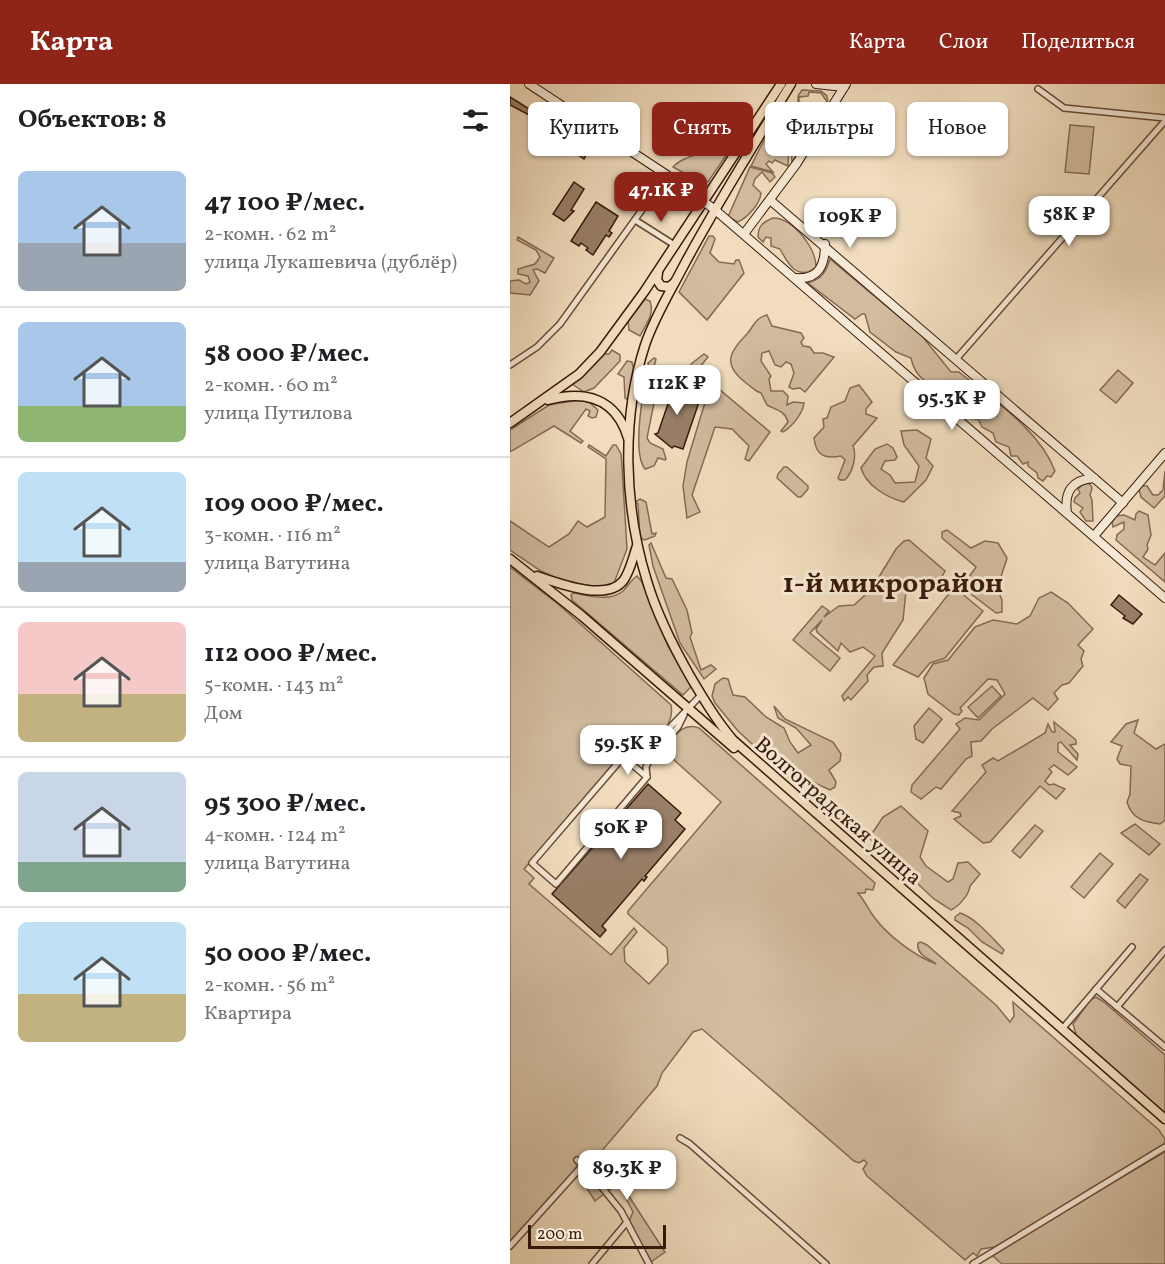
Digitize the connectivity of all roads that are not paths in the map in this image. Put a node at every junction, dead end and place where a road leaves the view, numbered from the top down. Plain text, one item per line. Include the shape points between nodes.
1 (529, 84) edge
2 (781, 84) edge
3 (791, 84) edge
4 (816, 84) edge
5 (845, 86) edge
6 (1038, 89) dead end
7 (1165, 119) edge
8 (667, 175) junction
9 (770, 200) junction
10 (704, 202) junction
11 (714, 209) junction
12 (635, 220) junction
13 (744, 234) junction
14 (825, 244) junction
15 (676, 246) junction
16 (682, 270) junction
17 (658, 272) junction
18 (794, 278) junction
19 (675, 282) junction
20 (957, 358) junction
21 (512, 363) edge
22 (544, 401) junction
23 (510, 423) edge
24 (629, 441) junction
25 (1165, 453) edge
26 (1094, 478) junction
27 (1123, 503) junction
28 (1067, 513) junction
29 (1094, 536) junction
30 (638, 544) junction
31 (510, 559) edge
32 (531, 574) junction
33 (1165, 597) edge
34 (702, 694) junction
35 (687, 711) junction
36 (623, 757) junction
37 (647, 777) junction
38 (1132, 946) dead end
39 (1165, 950) edge
40 (1096, 989) junction
41 (1118, 1007) junction
42 (1063, 1028) junction
43 (1165, 1047) edge
44 (1165, 1119) edge
45 (1165, 1126) edge
46 (680, 1138) dead end
47 (1165, 1147) edge
48 (577, 1160) dead end
49 (583, 1165) junction
50 (627, 1222) junction
51 (510, 1246) edge
52 (592, 1264) edge
53 (649, 1264) edge
54 (826, 1264) edge
55 (973, 1264) edge

1 - 8 main road
2 - 10 main road
3 - 11 main road, Волгоградская улица
4 - 5 main road
5 - 9 main road
6 - 7 street via 1064,108
7 - 20 street
8 - 10 main road
8 - 12 street
9 - 13 main road
9 - 14 main road
10 - 11 main road
10 - 15 main road
11 - 13 main road
11 - 16 main road, Волгоградская улица
12 - 15 street
12 - 21 street via 552,334
13 - 18 main road
14 - 18 main road via 822,267 816,274 806,279
14 - 20 main road
15 - 16 main road via 682,257
15 - 17 main road
16 - 19 main road, Волгоградская улица
17 - 19 main road via 661,286 669,287
17 - 22 main road via 590,363
18 - 28 main road
19 - 24 main road, Волгоградская улица via 640,360
20 - 26 main road
22 - 23 main road
22 - 24 main road via 580,395 600,401 622,423
24 - 30 main road, Волгоградская улица via 631,503
25 - 27 main road
26 - 27 main road
26 - 28 main road via 1081,479 1070,487 1065,499
27 - 29 main road
28 - 29 main road
29 - 33 main road
30 - 32 main road via 623,581 607,590 569,586
30 - 34 main road, Волгоградская улица via 647,583 664,626
31 - 32 main road, Волгоградская улица
32 - 35 main road, Волгоградская улица
34 - 35 street
34 - 42 main road, Волгоградская улица via 742,749
35 - 36 street via 658,741 639,740
35 - 37 street via 649,761
35 - 45 main road, Волгоградская улица
36 - 37 street
36 - 37 street via 532,863 556,884
38 - 40 street
39 - 41 street
40 - 41 street
40 - 42 street
41 - 43 street
42 - 44 main road, Волгоградская улица
46 - 54 street
47 - 55 street
48 - 49 street
49 - 50 street
49 - 51 street
50 - 52 street
50 - 53 street

